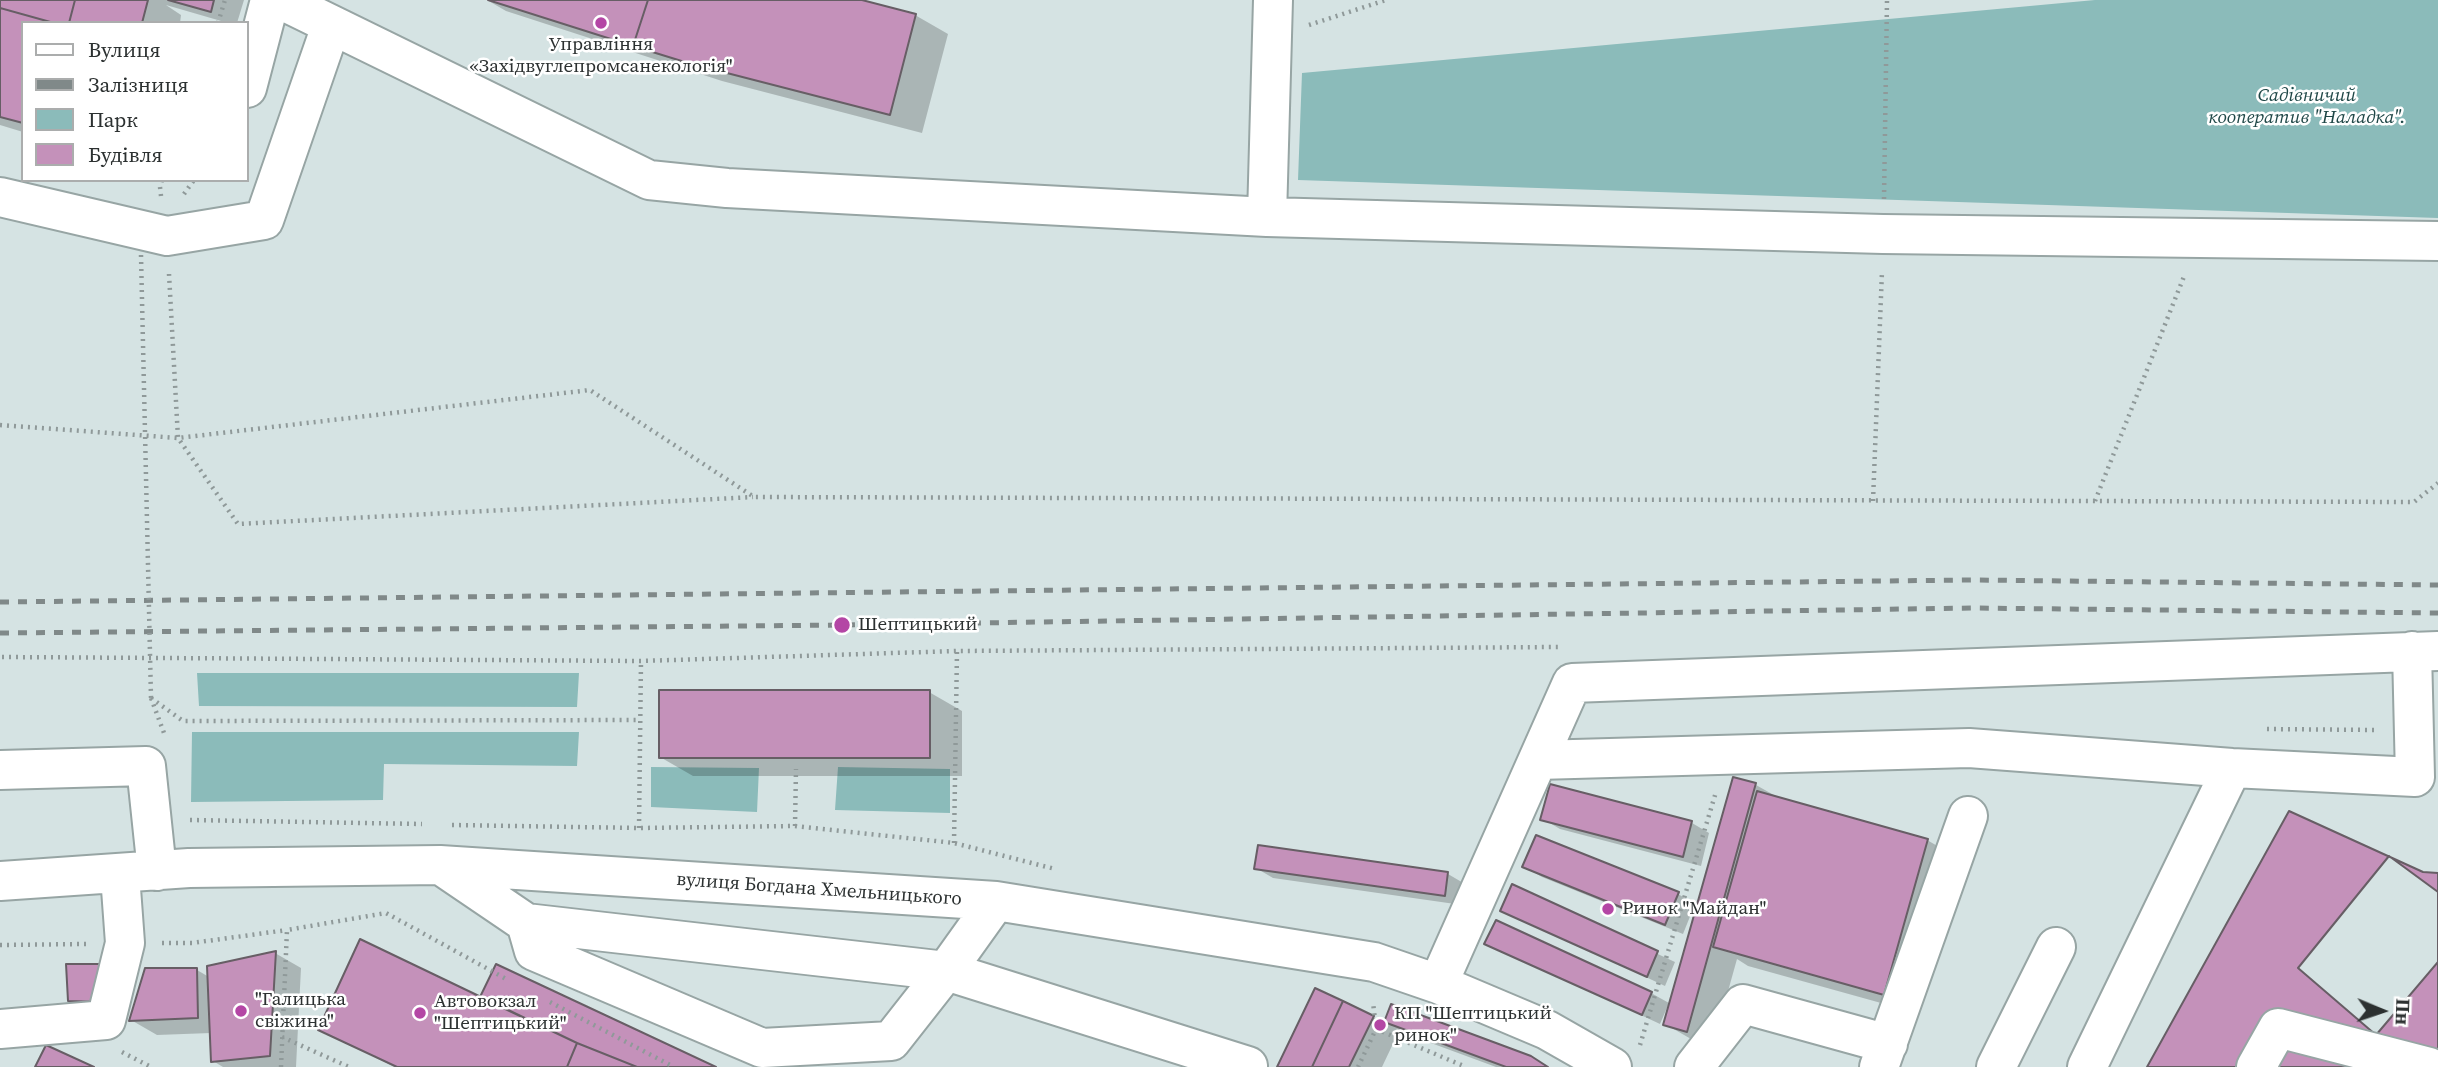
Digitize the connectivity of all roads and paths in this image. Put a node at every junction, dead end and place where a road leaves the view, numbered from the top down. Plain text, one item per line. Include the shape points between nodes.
1 (225, 0) edge
2 (270, 0) edge
3 (281, 0) edge
4 (1273, 0) edge
5 (1386, 0) edge
6 (1887, 0) edge
7 (219, 21) edge
8 (331, 26) junction
9 (1272, 38) junction
10 (248, 84) edge
11 (0, 197) edge
12 (1267, 218) junction
13 (1883, 233) junction
14 (2199, 237) junction
15 (2438, 241) edge
16 (154, 245) junction
17 (0, 425) edge
18 (178, 438) junction
19 (2438, 482) edge
20 (754, 497) junction
21 (1873, 500) junction
22 (2095, 501) junction
23 (1572, 646) dead end
24 (957, 650) junction
25 (2425, 651) edge
26 (2, 657) dead end
27 (641, 660) junction
28 (640, 720) junction
29 (1720, 755) junction
30 (1538, 760) junction
31 (2232, 768) junction
32 (796, 769) dead end
33 (0, 770) edge
34 (1968, 816) dead end
35 (795, 826) dead end
36 (639, 828) dead end
37 (954, 843) dead end
38 (440, 865) junction
39 (157, 871) junction
40 (120, 875) junction
41 (0, 881) edge
42 (996, 901) junction
43 (526, 923) junction
44 (287, 930) junction
45 (125, 943) junction
46 (192, 943) dead end
47 (0, 945) edge
48 (2056, 947) dead end
49 (946, 971) junction
50 (1438, 984) junction
51 (516, 985) dead end
52 (1372, 990) dead end
53 (540, 997) dead end
54 (0, 1029) edge
55 (1376, 1029) junction
56 (282, 1037) junction
57 (1883, 1055) edge
58 (1626, 1056) edge
59 (1248, 1066) edge
60 (281, 1067) edge
61 (349, 1067) edge
62 (674, 1067) edge
63 (1359, 1067) edge
64 (1466, 1067) edge
65 (1694, 1067) edge
66 (1996, 1067) edge
67 (2087, 1067) edge
68 (2256, 1067) edge
69 (2429, 1067) edge

1 - 7 path
2 - 10 street
3 - 8 street
4 - 9 street
5 - 9 path
6 - 13 path
8 - 12 street via 649,180
8 - 16 street via 264,220
9 - 12 street
11 - 16 street
12 - 13 street
13 - 14 street
13 - 21 path
14 - 15 street
14 - 22 path
16 - 18 path
16 - 28 path, bridge via 151,698 183,720
17 - 18 path
18 - 20 path via 590,390
18 - 20 path via 237,524
19 - 22 path via 2414,502
20 - 21 path
21 - 22 path
23 - 24 path
24 - 27 path
24 - 37 path
25 - 30 street via 1572,683
25 - 31 street via 2415,777
26 - 27 path
27 - 28 path
28 - 36 path
29 - 30 street
29 - 31 street via 1969,748
29 - 58 path via 1716,800
30 - 50 street
31 - 67 street
32 - 35 path
33 - 39 street via 146,766
34 - 57 street
38 - 39 street, вулиця Богдана Хмельницького
38 - 42 street, вулиця Богдана Хмельницького
38 - 43 street
39 - 40 street, вулиця Богдана Хмельницького
40 - 41 street, вулиця Богдана Хмельницького
40 - 45 street
42 - 49 street
42 - 50 street, вулиця Богдана Хмельницького via 1374,962
43 - 49 street
43 - 49 street via 534,951 762,1048 891,1041
44 - 46 path
44 - 51 path via 386,913
44 - 56 path
45 - 47 path
45 - 54 street via 106,1020
48 - 66 street
49 - 59 street
50 - 58 street, вулиця Богдана Хмельницького via 1547,1030
52 - 55 path
53 - 62 path
55 - 63 path
55 - 64 path
56 - 60 path
56 - 61 path
57 - 65 street via 1743,1004
68 - 69 street via 2278,1028

